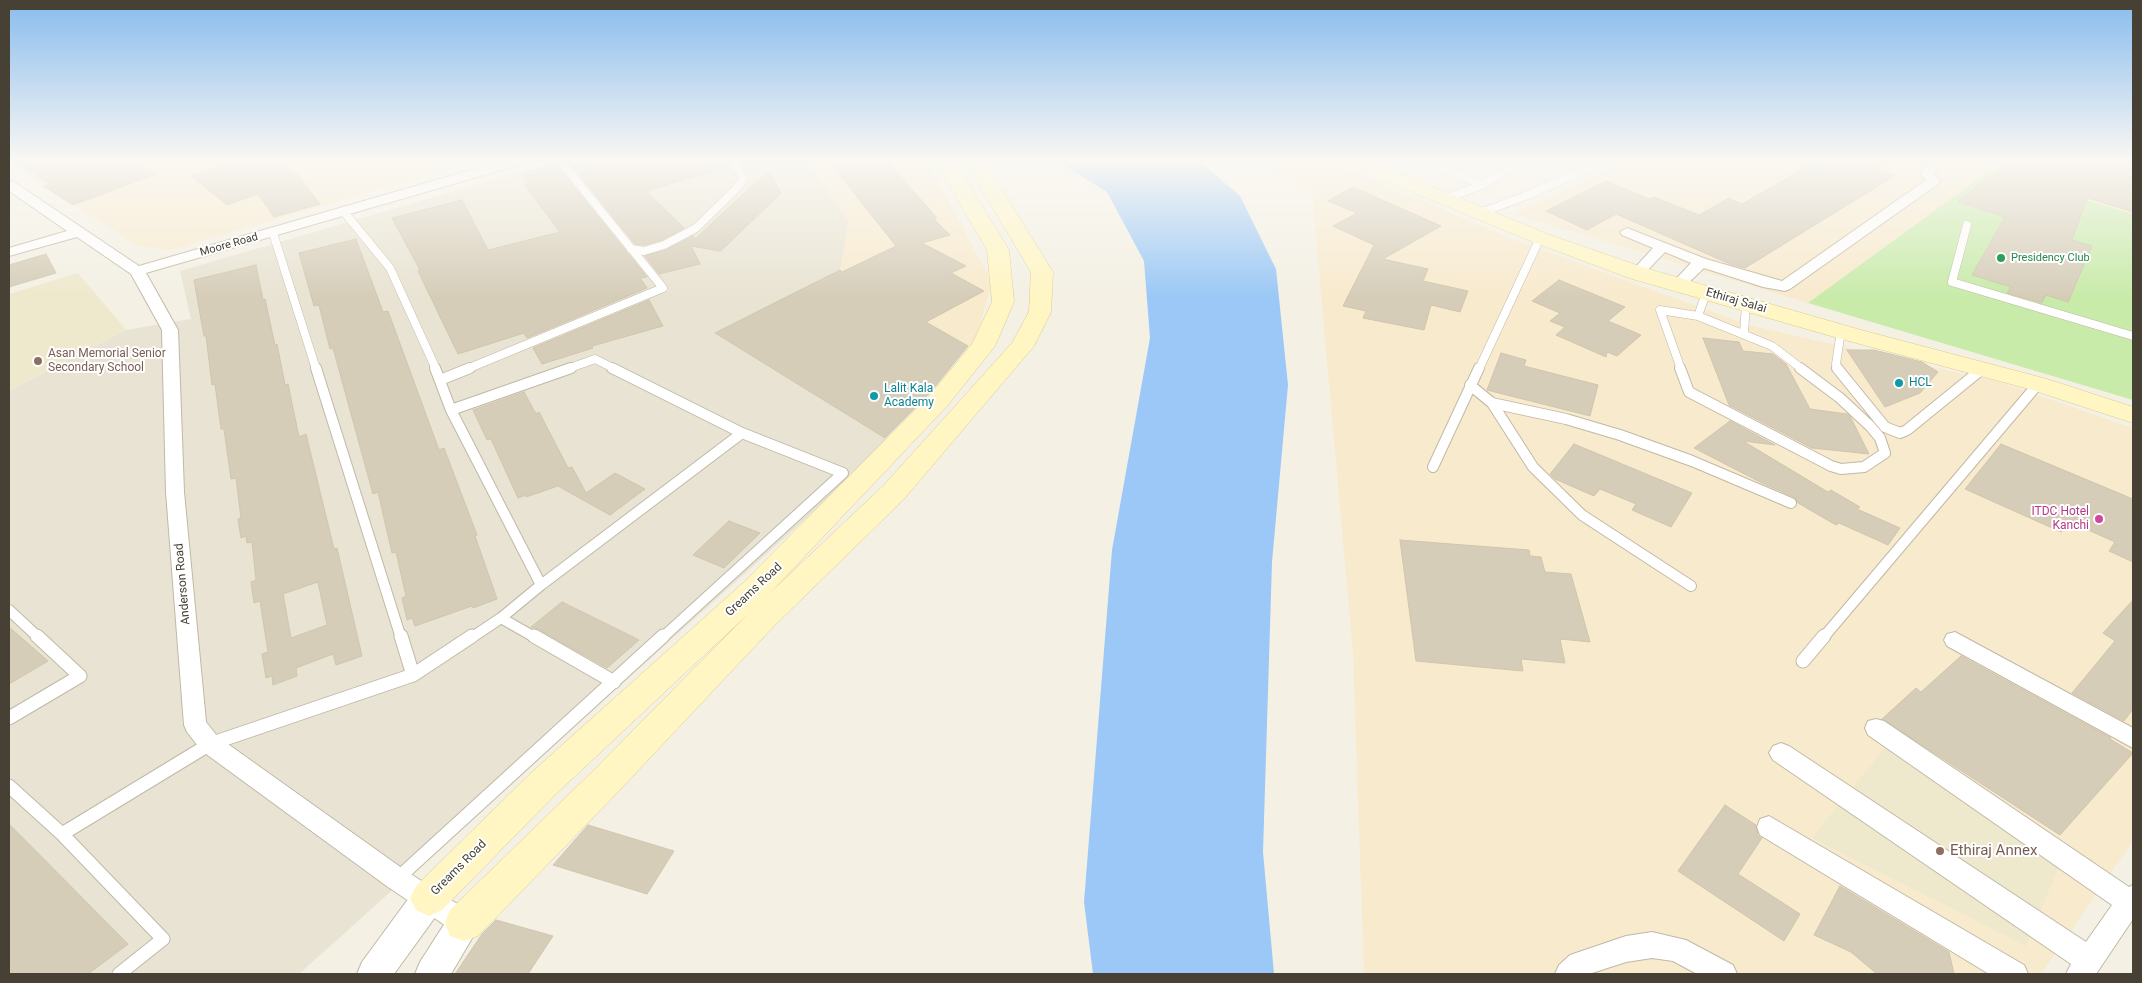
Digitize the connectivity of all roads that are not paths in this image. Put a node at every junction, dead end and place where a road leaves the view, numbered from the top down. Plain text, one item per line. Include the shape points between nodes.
1 (38, 205) edge
2 (369, 205) edge
3 (596, 205) edge
4 (720, 205) edge
5 (971, 205) edge
6 (1001, 205) edge
7 (1465, 205) edge
8 (1503, 205) edge
9 (1899, 205) edge
10 (344, 212) junction
11 (1483, 212) junction
12 (1967, 225) dead end
13 (78, 232) junction
14 (1627, 232) dead end
15 (273, 233) junction
16 (1540, 238) junction
17 (1663, 246) junction
18 (631, 249) junction
19 (9, 252) edge
20 (1701, 262) junction
21 (137, 271) junction
22 (1637, 273) junction
23 (1678, 284) junction
24 (1706, 293) junction
25 (1746, 304) junction
26 (1698, 316) junction
27 (1841, 331) junction
28 (1744, 333) junction
29 (2133, 336) edge
30 (1982, 369) junction
31 (440, 380) junction
32 (2038, 384) junction
33 (1470, 385) junction
34 (1492, 404) junction
35 (451, 410) junction
36 (2133, 415) edge
37 (742, 432) junction
38 (1433, 467) dead end
39 (1791, 503) dead end
40 (541, 585) junction
41 (1691, 586) dead end
42 (9, 610) edge
43 (501, 618) junction
44 (1955, 640) dead end
45 (1803, 660) dead end
46 (413, 675) junction
47 (614, 682) junction
48 (9, 718) edge
49 (1876, 728) dead end
50 (2133, 739) edge
51 (210, 744) junction
52 (1781, 753) dead end
53 (9, 786) edge
54 (1769, 827) dead end
55 (62, 834) junction
56 (397, 879) junction
57 (429, 898) junction
58 (2131, 900) edge
59 (464, 923) junction
60 (2085, 967) edge
61 (119, 974) edge
62 (374, 974) edge
63 (432, 974) edge
64 (1569, 974) edge
65 (1723, 974) edge
66 (2014, 974) edge

1 - 13 street, Anderson Road
2 - 10 street, Moore Road
3 - 18 lane
4 - 18 lane via 696,228 664,245 644,251
5 - 57 main road, Greams Road via 998,250 1003,302 983,346 938,400 761,584 544,783
6 - 59 main road, Greams Road via 1042,272 1040,312 1022,346 894,492 763,618
7 - 11 main road, Ethiraj Salai
8 - 11 lane
9 - 20 street via 1785,286
10 - 15 street, Moore Road
10 - 31 lane via 390,268
11 - 16 main road, Ethiraj Salai
12 - 29 lane via 1952,282
13 - 19 street
13 - 21 street, Anderson Road
14 - 17 street
15 - 21 street, Moore Road
15 - 46 lane
16 - 22 main road, Ethiraj Salai
16 - 33 lane
17 - 20 street
17 - 22 street
18 - 31 lane via 663,288
20 - 23 street
21 - 51 street, Anderson Road via 170,330 175,492 195,725
22 - 23 main road, Ethiraj Salai
23 - 24 main road, Ethiraj Salai
24 - 25 main road, Ethiraj Salai
24 - 26 lane
25 - 27 main road, Ethiraj Salai
25 - 28 lane
26 - 28 lane
26 - 28 lane via 1664,310 1659,313 1689,392 1830,466 1841,469 1864,467 1885,453 1880,438 1840,398 1772,346
27 - 30 main road, Ethiraj Salai
27 - 30 lane via 1837,368 1885,427 1892,431 1907,430
30 - 32 main road, Ethiraj Salai
31 - 35 lane
32 - 36 main road, Ethiraj Salai
32 - 45 lane
33 - 34 lane
33 - 38 lane
34 - 39 lane via 1566,419 1620,435
34 - 41 lane via 1533,467 1582,515
35 - 37 lane via 595,359
35 - 40 lane
37 - 40 lane
37 - 47 lane via 843,473
40 - 43 lane
42 - 48 lane via 80,676
43 - 46 lane
43 - 47 lane
44 - 50 street
46 - 51 lane
47 - 56 lane
49 - 58 street
51 - 55 lane
51 - 56 street, Anderson Road
52 - 60 street
53 - 55 lane
54 - 66 street
55 - 61 lane via 163,939
56 - 57 street, Anderson Road
57 - 59 street, Anderson Road
57 - 62 street, Greams Road
58 - 60 street
59 - 63 street, Greams Road
64 - 65 street via 1580,964 1626,949 1652,945 1677,948

